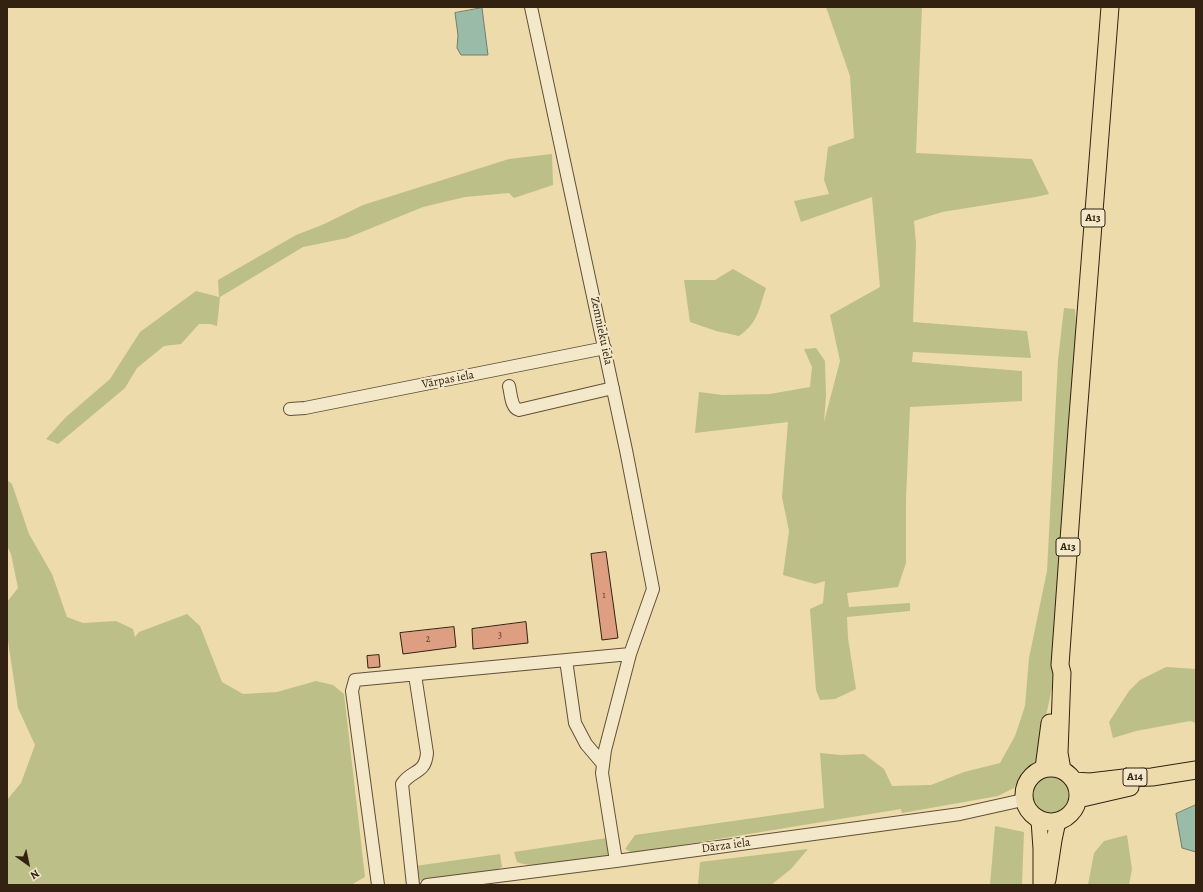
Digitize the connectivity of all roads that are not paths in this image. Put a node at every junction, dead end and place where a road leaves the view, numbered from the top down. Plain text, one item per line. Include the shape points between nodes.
1 (531, 7) edge
2 (1110, 7) edge
3 (605, 348) junction
4 (510, 386) dead end
5 (613, 388) junction
6 (290, 409) dead end
7 (630, 654) junction
8 (566, 660) junction
9 (1060, 665) junction
10 (415, 675) junction
11 (603, 764) junction
12 (1044, 768) junction
13 (1196, 770) edge
14 (1068, 775) junction
15 (1196, 776) edge
16 (1078, 799) junction
17 (1023, 800) junction
18 (1039, 820) junction
19 (1058, 822) junction
20 (616, 861) junction
21 (378, 885) edge
22 (413, 885) edge
23 (427, 885) edge
24 (1041, 885) edge
25 (1048, 885) edge

1 - 3 street, Zemnieku iela
2 - 9 highway, A13
3 - 5 street, Zemnieku iela
3 - 6 street, Vārpas iela
4 - 5 street via 514,406 519,410
5 - 7 street, Zemnieku iela via 653,589
7 - 8 street
7 - 11 street, Zemnieku iela
8 - 10 street
8 - 11 street via 575,723 586,744
9 - 12 highway, A13 via 1056,672
9 - 14 highway, A13 via 1062,673 1059,753
10 - 21 street via 355,680 352,691
10 - 22 street via 427,753 422,768 406,777 402,784
11 - 20 street, Zemnieku iela via 602,773
12 - 14 highway via 1053,768
12 - 17 highway via 1030,777 1025,784
13 - 14 highway, A14 via 1152,777 1090,782
14 - 16 highway, A13 via 1078,793
15 - 16 highway, A14 via 1143,784
16 - 19 highway via 1071,813
17 - 18 highway via 1032,816
17 - 20 street, Dārza iela via 960,814
18 - 19 highway
18 - 24 main road
19 - 25 main road
20 - 23 street, Dārza iela

